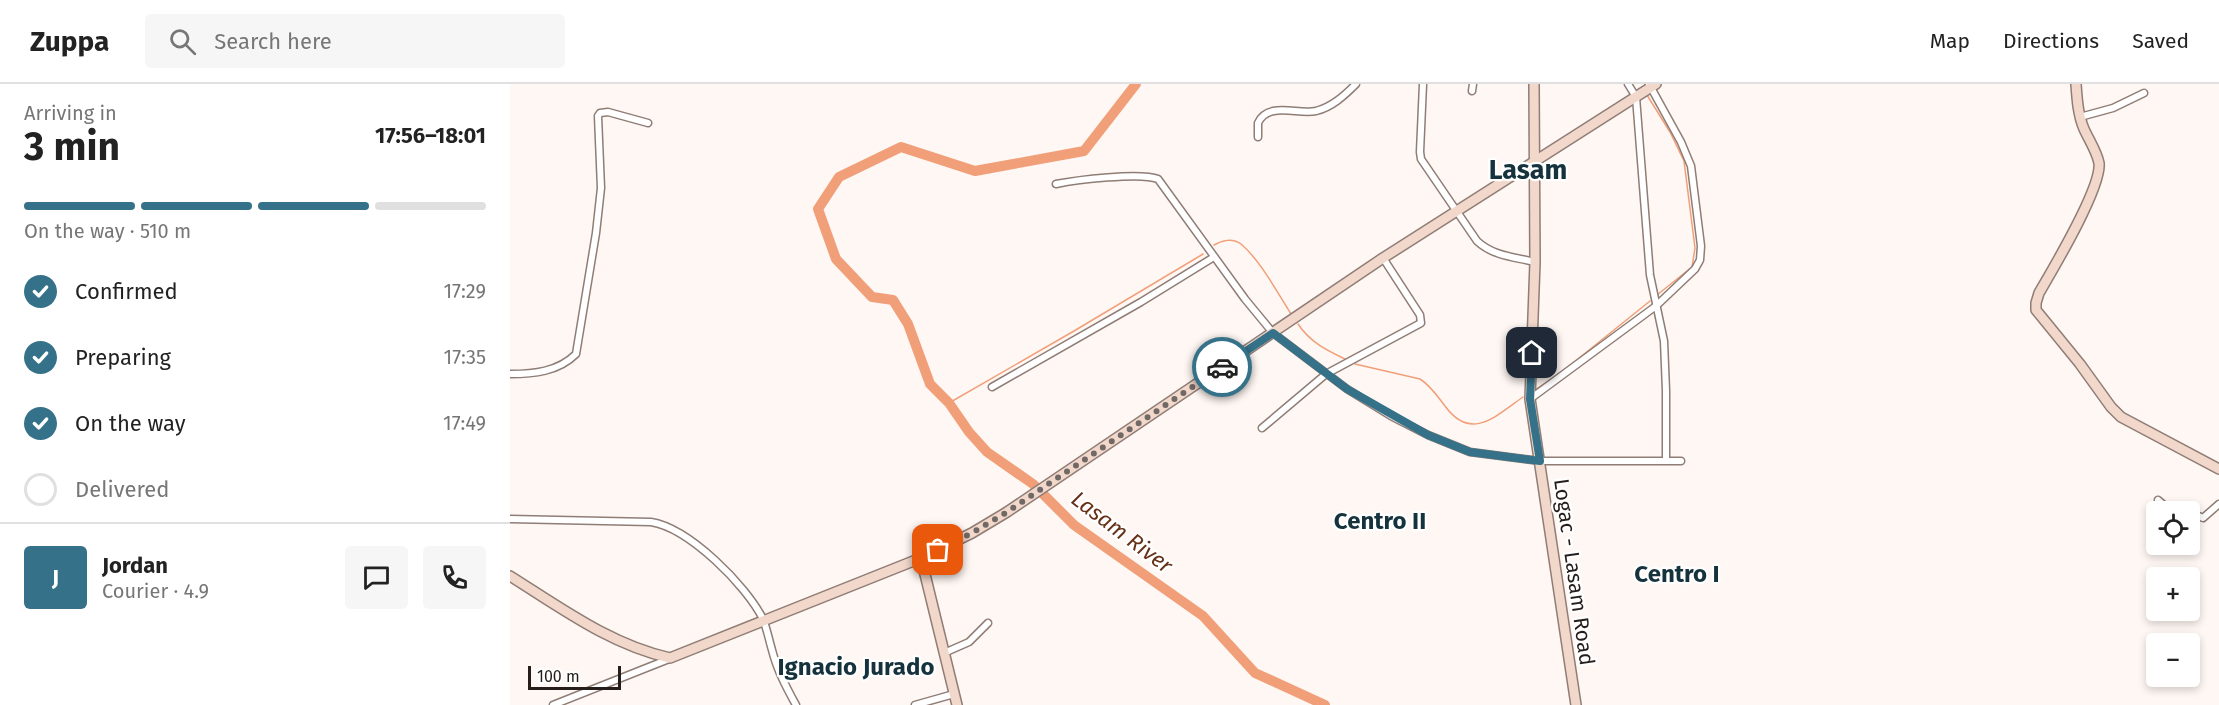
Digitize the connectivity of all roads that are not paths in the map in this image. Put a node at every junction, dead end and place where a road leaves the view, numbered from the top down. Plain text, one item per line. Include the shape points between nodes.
1 (1356, 84) edge
2 (1423, 84) edge
3 (1534, 84) edge
4 (1628, 84) edge
5 (2076, 84) edge
6 (1652, 85) edge
7 (2144, 93) dead end
8 (1636, 97) junction
9 (2080, 117) junction
10 (648, 123) dead end
11 (1258, 137) dead end
12 (1533, 163) junction
13 (1056, 184) dead end
14 (1456, 211) junction
15 (1214, 257) junction
16 (1383, 258) junction
17 (1535, 262) junction
18 (1656, 306) junction
19 (1273, 333) junction
20 (510, 374) edge
21 (1326, 374) junction
22 (992, 387) dead end
23 (1530, 399) junction
24 (1262, 428) dead end
25 (1666, 460) junction
26 (1540, 461) junction
27 (1681, 461) dead end
28 (2219, 469) edge
29 (2219, 504) edge
30 (2200, 517) edge
31 (510, 519) edge
32 (921, 558) junction
33 (510, 576) edge
34 (763, 620) junction
35 (988, 623) dead end
36 (944, 653) junction
37 (670, 658) junction
38 (954, 694) junction
39 (553, 705) edge
40 (796, 705) edge
41 (915, 705) edge
42 (957, 705) edge
43 (1576, 705) edge

1 - 11 street via 1338,100 1318,110 1278,110 1265,114 1258,123
2 - 14 street via 1419,152
3 - 12 street, Logac - Lasam Road
4 - 8 street
5 - 9 street
6 - 8 street
6 - 18 street via 1691,166 1701,246 1695,269
7 - 9 street via 2113,108
8 - 12 street
8 - 18 street via 1650,275
9 - 28 street via 2099,161 2099,172 2039,293 2036,310 2121,417
10 - 20 street via 609,112 598,116 601,188 576,354 542,373
12 - 14 street
12 - 17 street, Logac - Lasam Road
13 - 15 street via 1087,179 1158,179
14 - 16 street
14 - 17 street via 1486,249
15 - 19 street
15 - 22 street
16 - 19 street
16 - 21 street via 1420,315 1421,323
17 - 23 street, Logac - Lasam Road
18 - 23 street
18 - 25 street via 1664,341
19 - 21 street
19 - 32 street via 1007,512
21 - 24 street
21 - 26 street via 1428,435 1470,452
23 - 26 street, Logac - Lasam Road
25 - 26 street
25 - 27 street
26 - 43 street, Logac - Lasam Road
29 - 30 street
31 - 34 street via 660,524 685,537 728,572
32 - 34 street
32 - 36 street
33 - 37 street via 606,635
34 - 37 street
34 - 40 street via 778,671
35 - 36 street via 969,642
36 - 38 street
37 - 39 street
38 - 41 street
38 - 42 street

